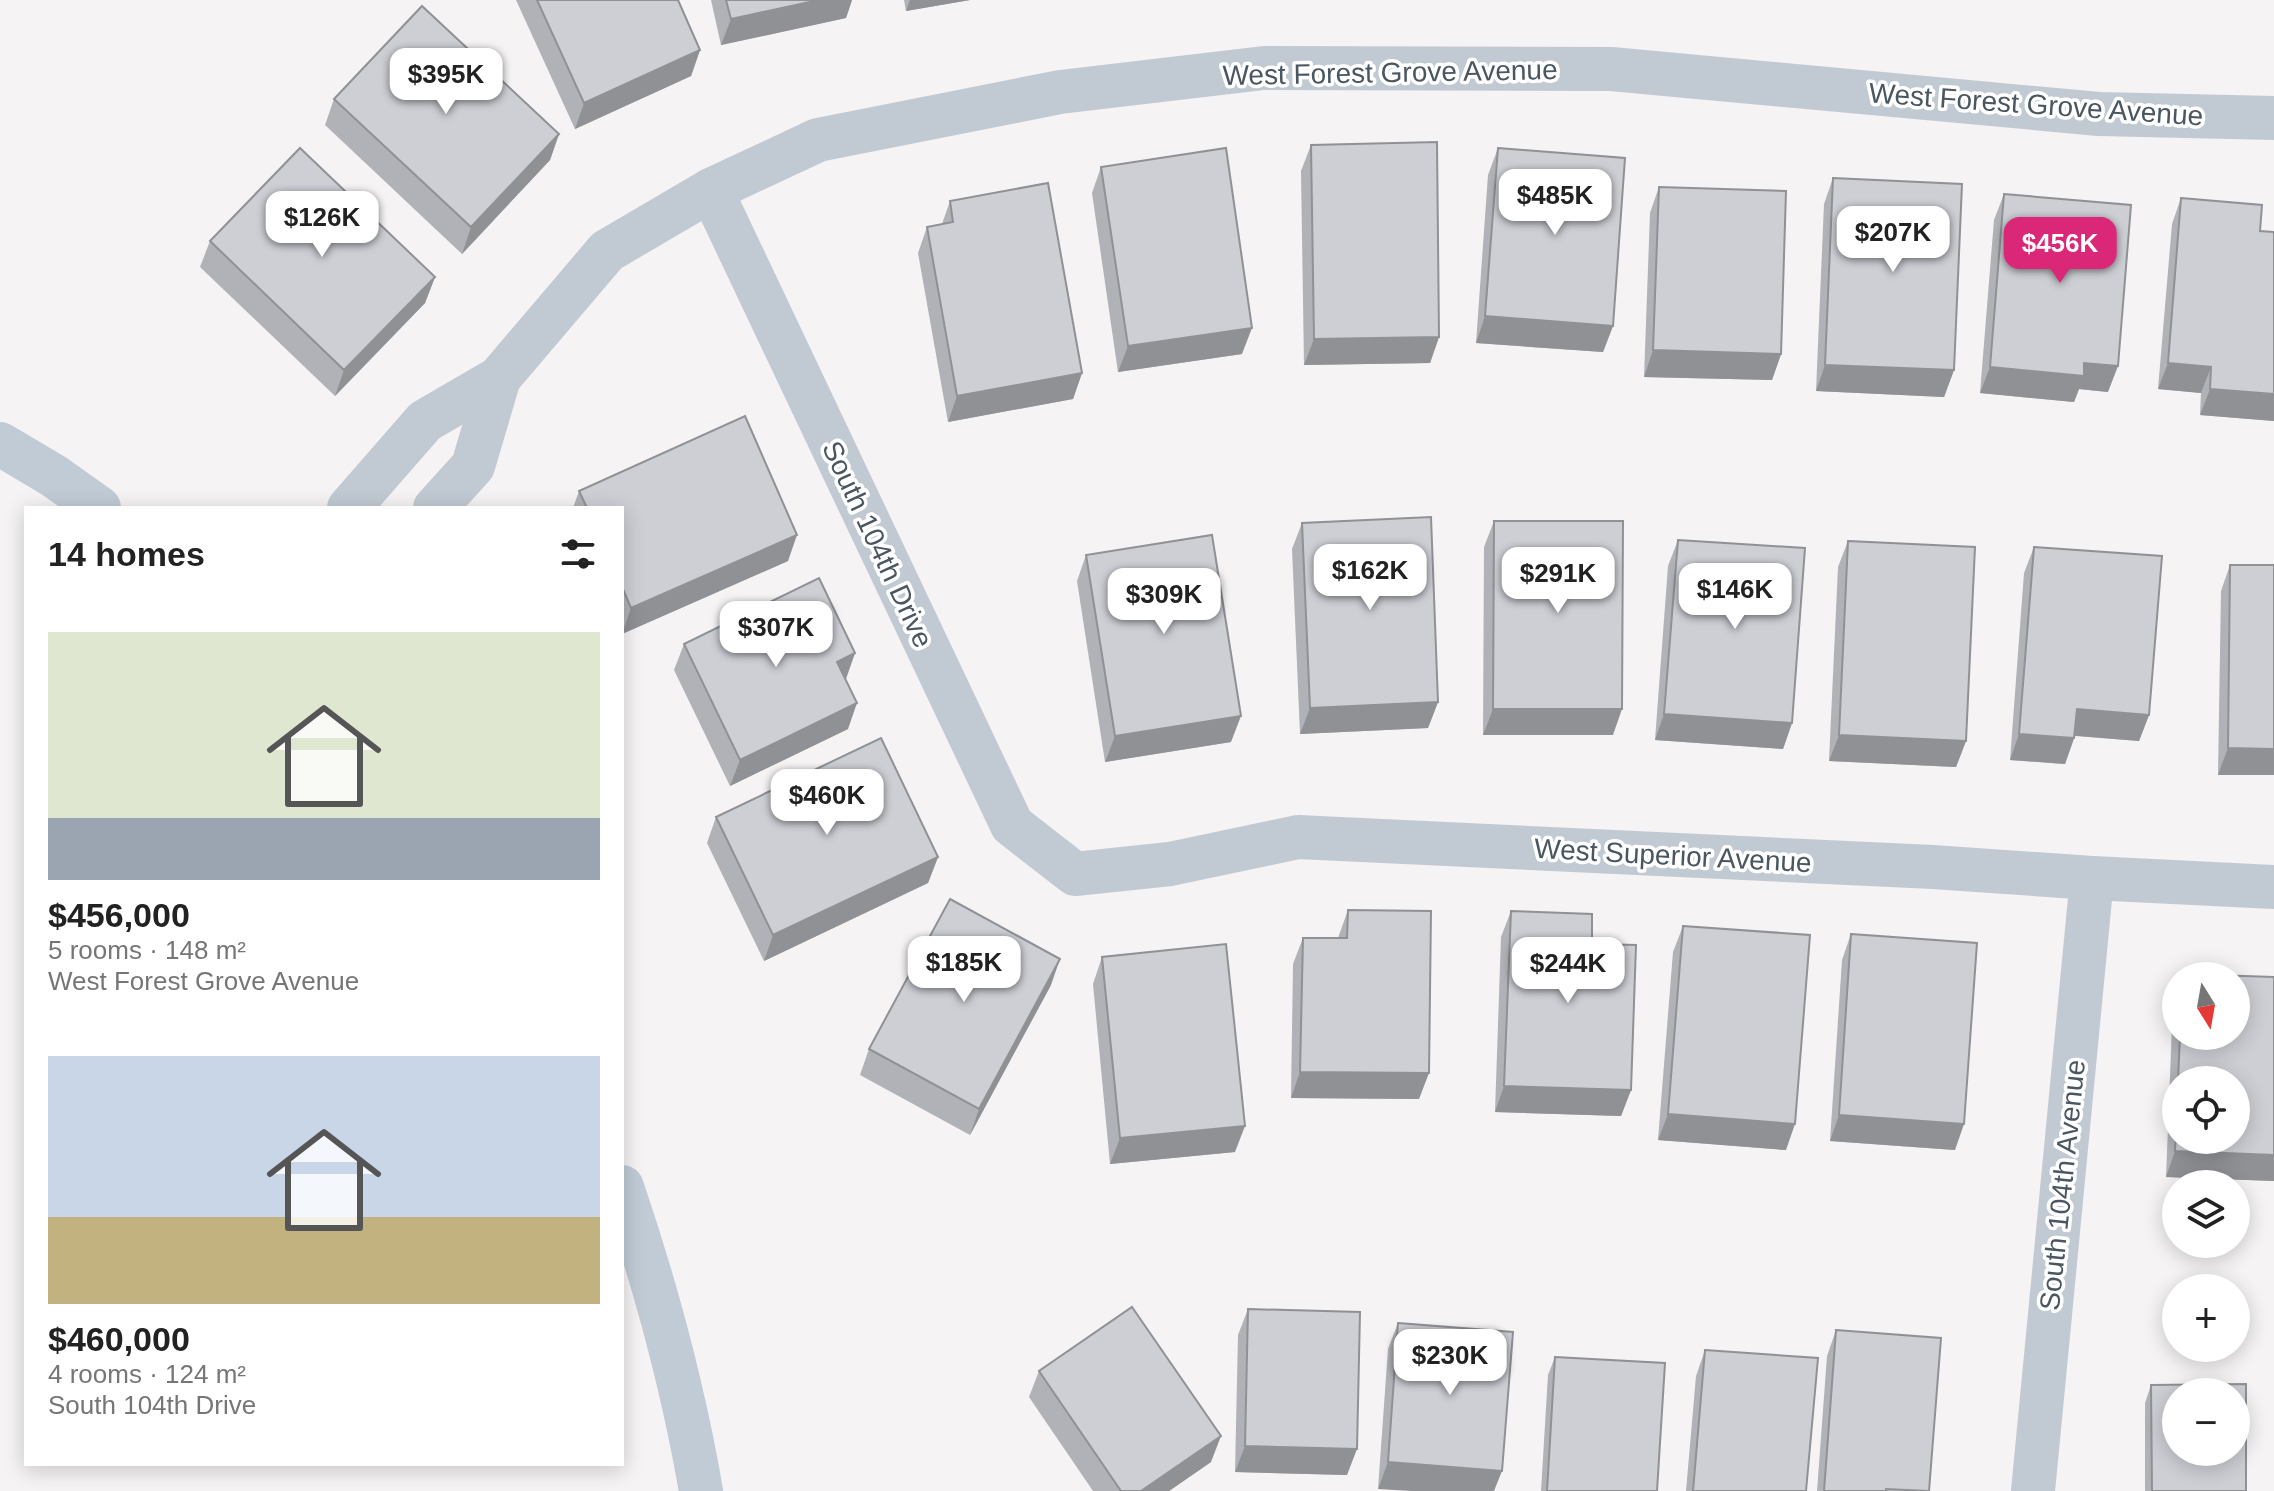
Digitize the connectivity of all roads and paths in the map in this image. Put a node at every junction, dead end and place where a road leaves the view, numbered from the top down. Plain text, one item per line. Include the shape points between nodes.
1 (2274, 118) edge
2 (711, 190) junction
3 (499, 378) junction
4 (0, 444) edge
5 (96, 506) edge
6 (351, 506) edge
7 (437, 506) edge
8 (1075, 874) joint
9 (2092, 878) junction
10 (2274, 887) edge
11 (624, 1193) edge
12 (701, 1491) edge
13 (2033, 1491) edge

1 - 2 street, West Forest Grove Avenue via 2099,114 1611,69 1264,68 1060,92 818,140
2 - 3 street, West Forest Grove Avenue via 607,251
2 - 8 street, South 104th Drive via 1012,825
3 - 6 street, West Forest Grove Avenue via 425,421
3 - 7 street, West Forest Grove Avenue via 473,466
4 - 5 street
8 - 9 street, West Superior Avenue via 1170,864 1298,837
9 - 10 street, West Superior Avenue
9 - 13 street, South 104th Avenue
11 - 12 street via 670,1342

